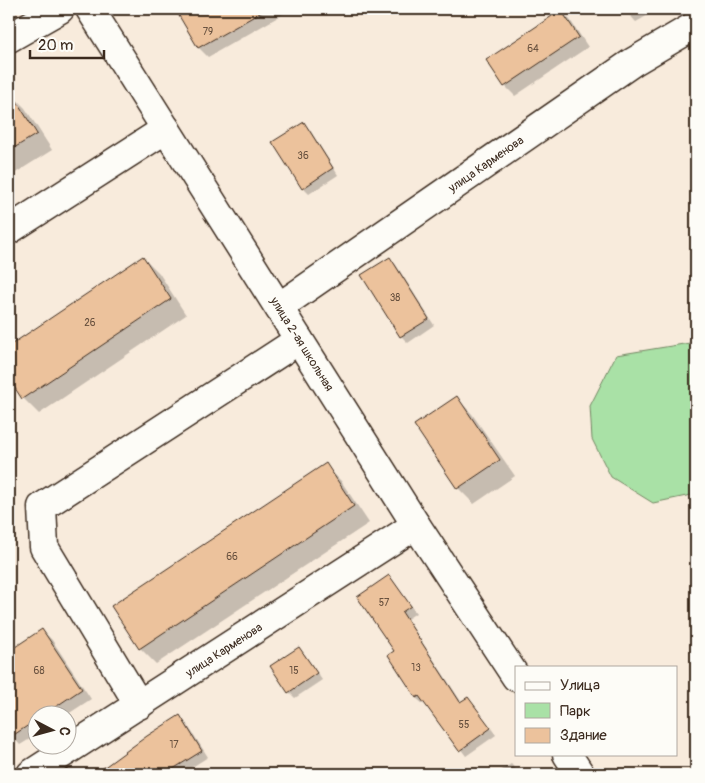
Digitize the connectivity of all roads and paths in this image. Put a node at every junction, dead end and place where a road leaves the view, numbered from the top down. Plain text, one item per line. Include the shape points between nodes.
1 (60, 9) edge
2 (90, 9) edge
3 (696, 25) edge
4 (9, 38) edge
5 (166, 129) junction
6 (9, 230) edge
7 (279, 307) junction
8 (299, 340) junction
9 (416, 525) junction
10 (515, 675) edge
11 (139, 705) junction
12 (568, 756) edge
13 (31, 774) edge
14 (580, 774) edge

1 - 4 street
2 - 5 street, улица 2-ая школьная
3 - 7 street, улица Карменова via 633,62
5 - 6 street
5 - 7 street, улица 2-ая школьная
7 - 8 street, улица 2-ая школьная
8 - 9 street, улица 2-ая школьная
8 - 11 street via 42,507 44,547
9 - 10 street, улица 2-ая школьная
9 - 11 street, улица Карменова
11 - 13 street, улица Карменова
12 - 14 street

